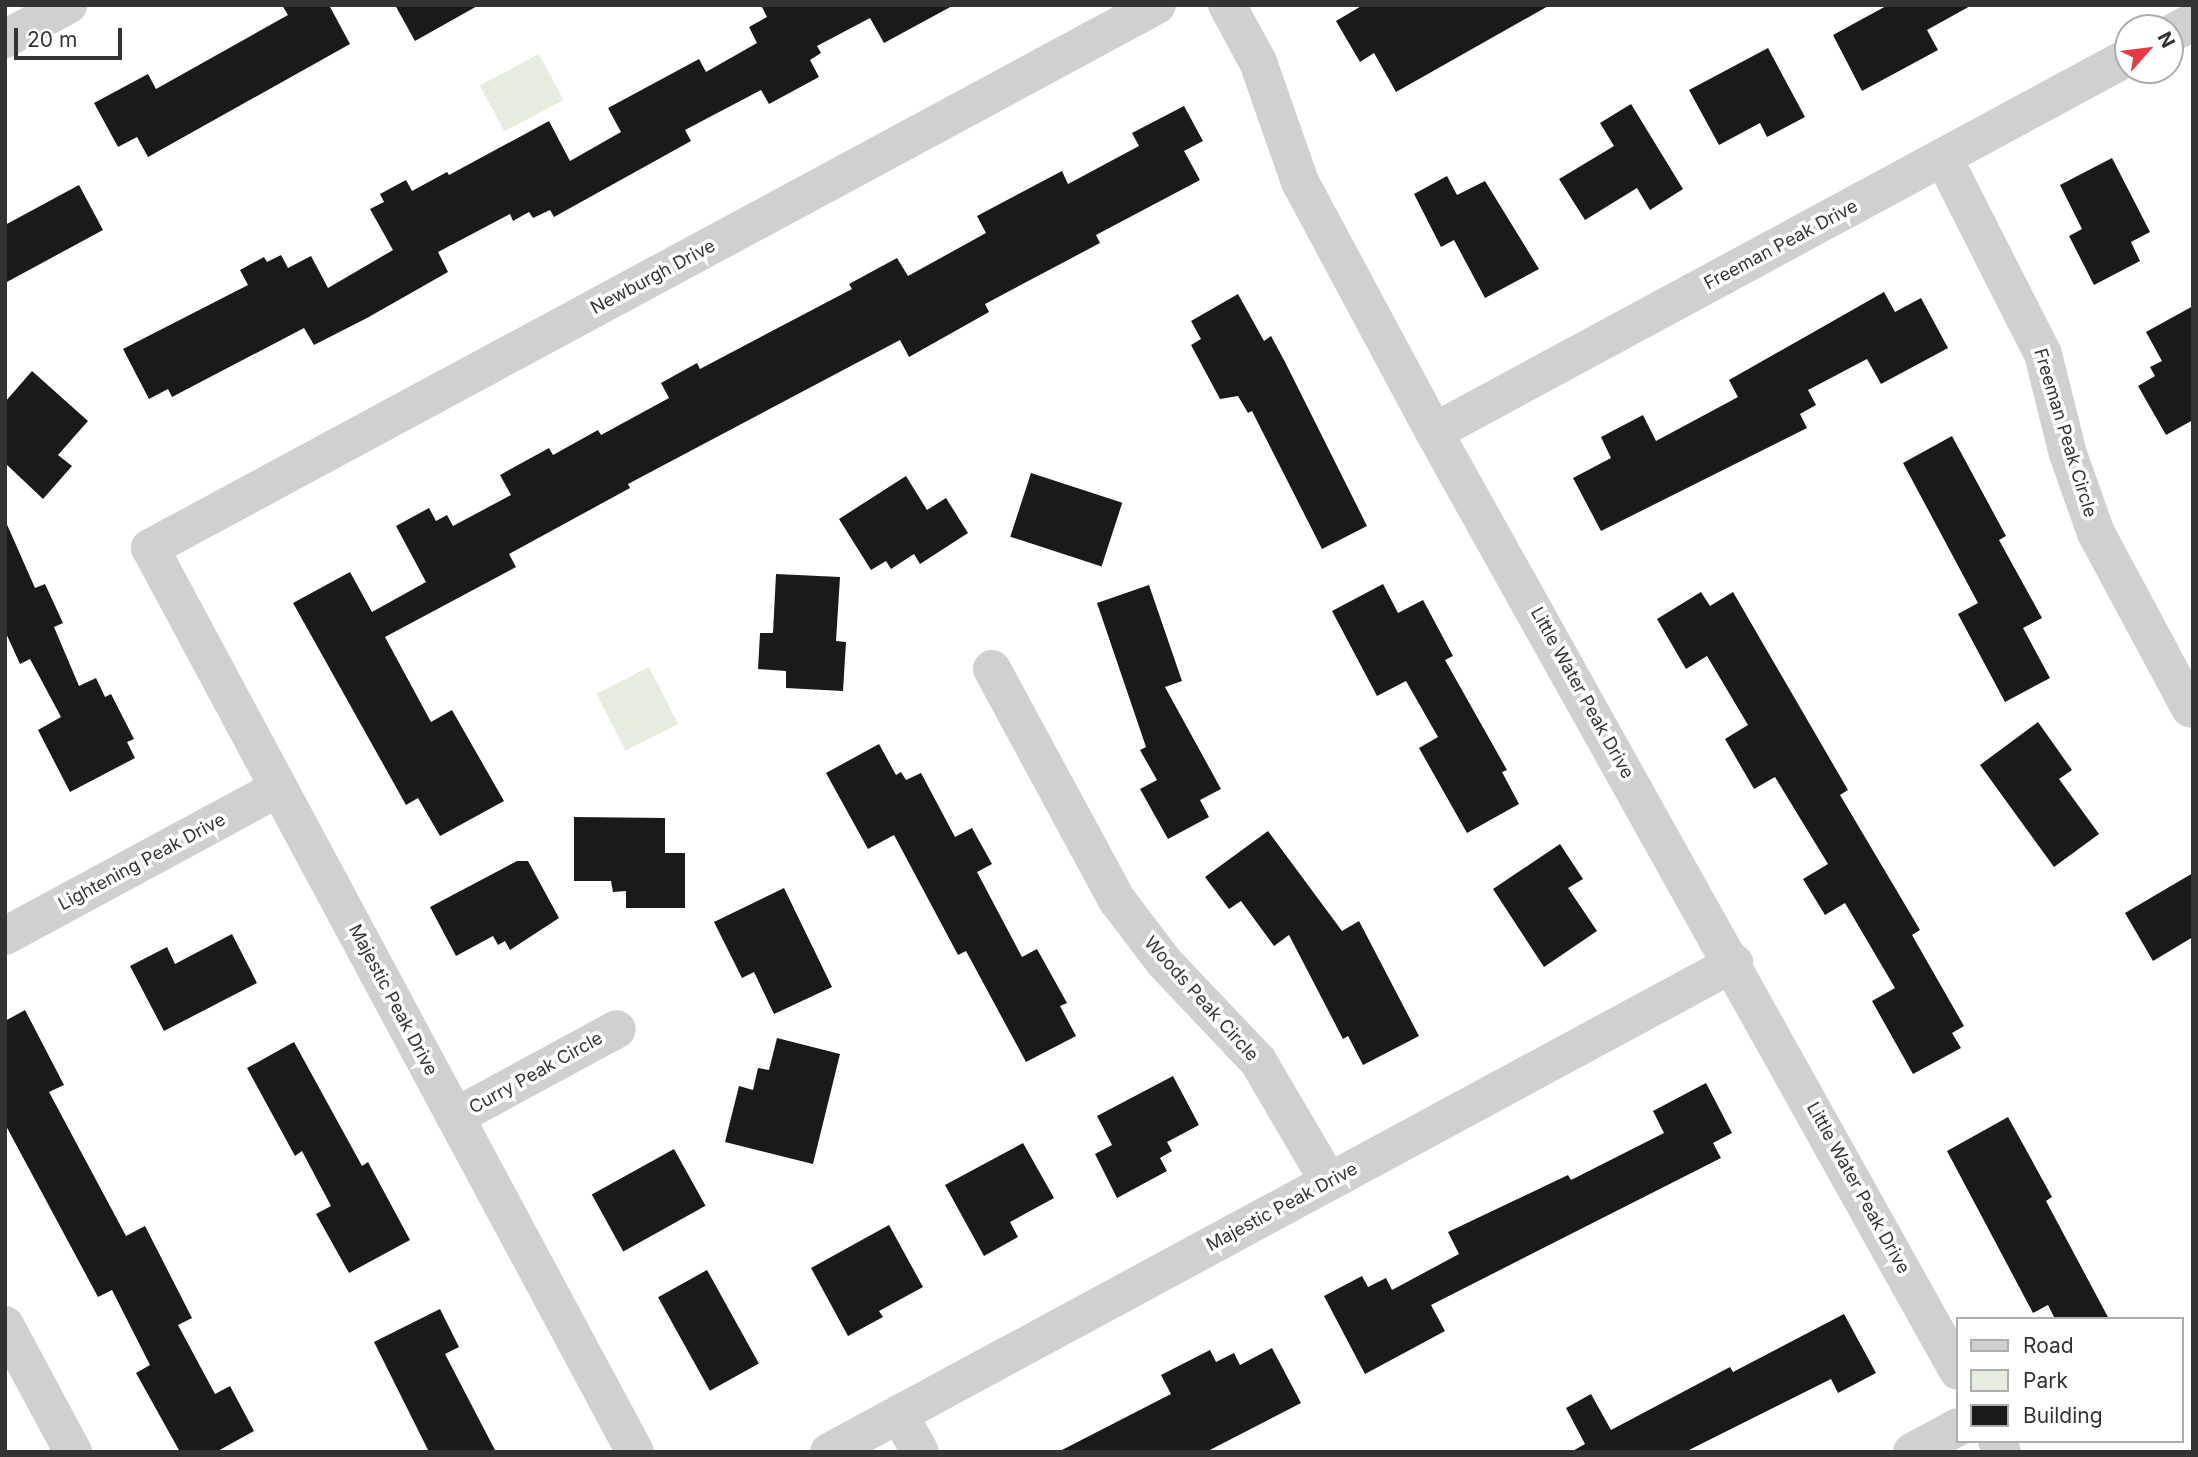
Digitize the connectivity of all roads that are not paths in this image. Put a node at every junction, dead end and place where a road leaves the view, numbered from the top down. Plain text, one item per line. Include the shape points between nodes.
1 (68, 5) edge
2 (1157, 5) edge
3 (1227, 5) edge
4 (5, 39) edge
5 (2114, 65) edge
6 (1943, 157) junction
7 (1434, 432) junction
8 (150, 548) joint
9 (992, 669) dead end
10 (2190, 708) dead end
11 (279, 788) junction
12 (5, 936) edge
13 (1734, 963) junction
14 (617, 1029) dead end
15 (455, 1117) junction
16 (1329, 1182) junction
17 (5, 1325) edge
18 (1956, 1367) edge
19 (899, 1414) junction
20 (1956, 1428) edge
21 (73, 1452) edge
22 (635, 1452) edge
23 (829, 1452) edge
24 (920, 1452) edge
25 (1912, 1452) edge

1 - 4 street
2 - 8 street, Newburgh Drive
3 - 7 street, Little Water Peak Drive via 1258,62 1300,182
5 - 6 street, Freeman Peak Drive
6 - 7 street, Freeman Peak Drive
6 - 10 street, Freeman Peak Circle via 2043,354 2068,454 2096,533
7 - 13 street, Little Water Peak Drive
8 - 11 street, Majestic Peak Drive
9 - 16 street, Woods Peak Circle via 1124,910 1164,962 1258,1061
11 - 12 street, Lightening Peak Drive
11 - 15 street, Majestic Peak Drive
13 - 16 street, Majestic Peak Drive
13 - 18 street, Little Water Peak Drive
14 - 15 street, Curry Peak Circle
15 - 22 street, Majestic Peak Drive
16 - 19 street, Majestic Peak Drive
17 - 21 street
19 - 23 street, Majestic Peak Drive
19 - 24 street
20 - 25 street

